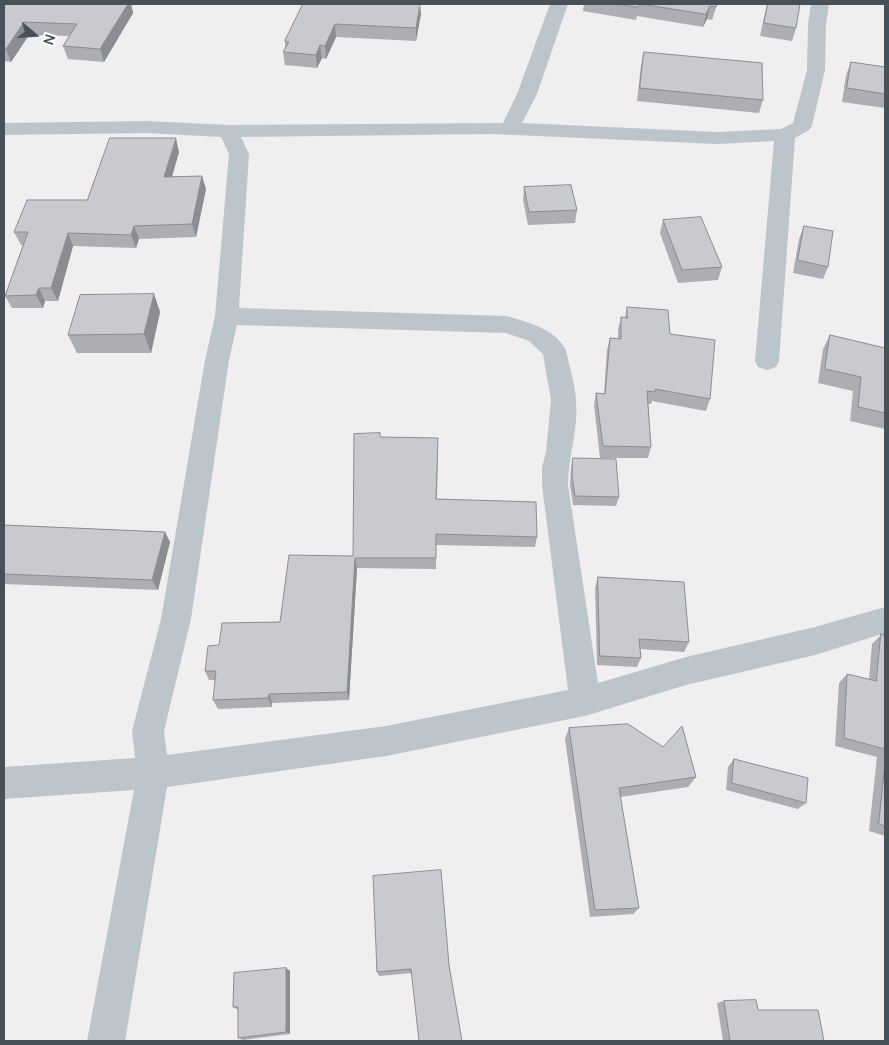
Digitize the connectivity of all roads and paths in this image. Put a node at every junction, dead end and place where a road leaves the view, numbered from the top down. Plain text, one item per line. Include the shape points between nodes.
1 (559, 4) edge
2 (820, 4) edge
3 (4, 129) edge
4 (509, 129) junction
5 (229, 131) junction
6 (785, 135) junction
7 (227, 316) junction
8 (767, 361) dead end
9 (885, 620) edge
10 (585, 700) junction
11 (152, 773) junction
12 (4, 783) edge
13 (106, 1041) edge

1 - 4 street via 527,94
2 - 6 street via 816,70 802,126
3 - 5 street via 147,127
4 - 5 street
4 - 6 street via 717,138
5 - 7 street via 238,154
6 - 8 street
7 - 10 street via 507,324 537,335 554,350 564,400 559,452 554,467 555,485
7 - 11 street via 216,360 176,619 148,731
9 - 10 street via 816,641
10 - 11 street via 386,741
11 - 12 street
11 - 13 street

